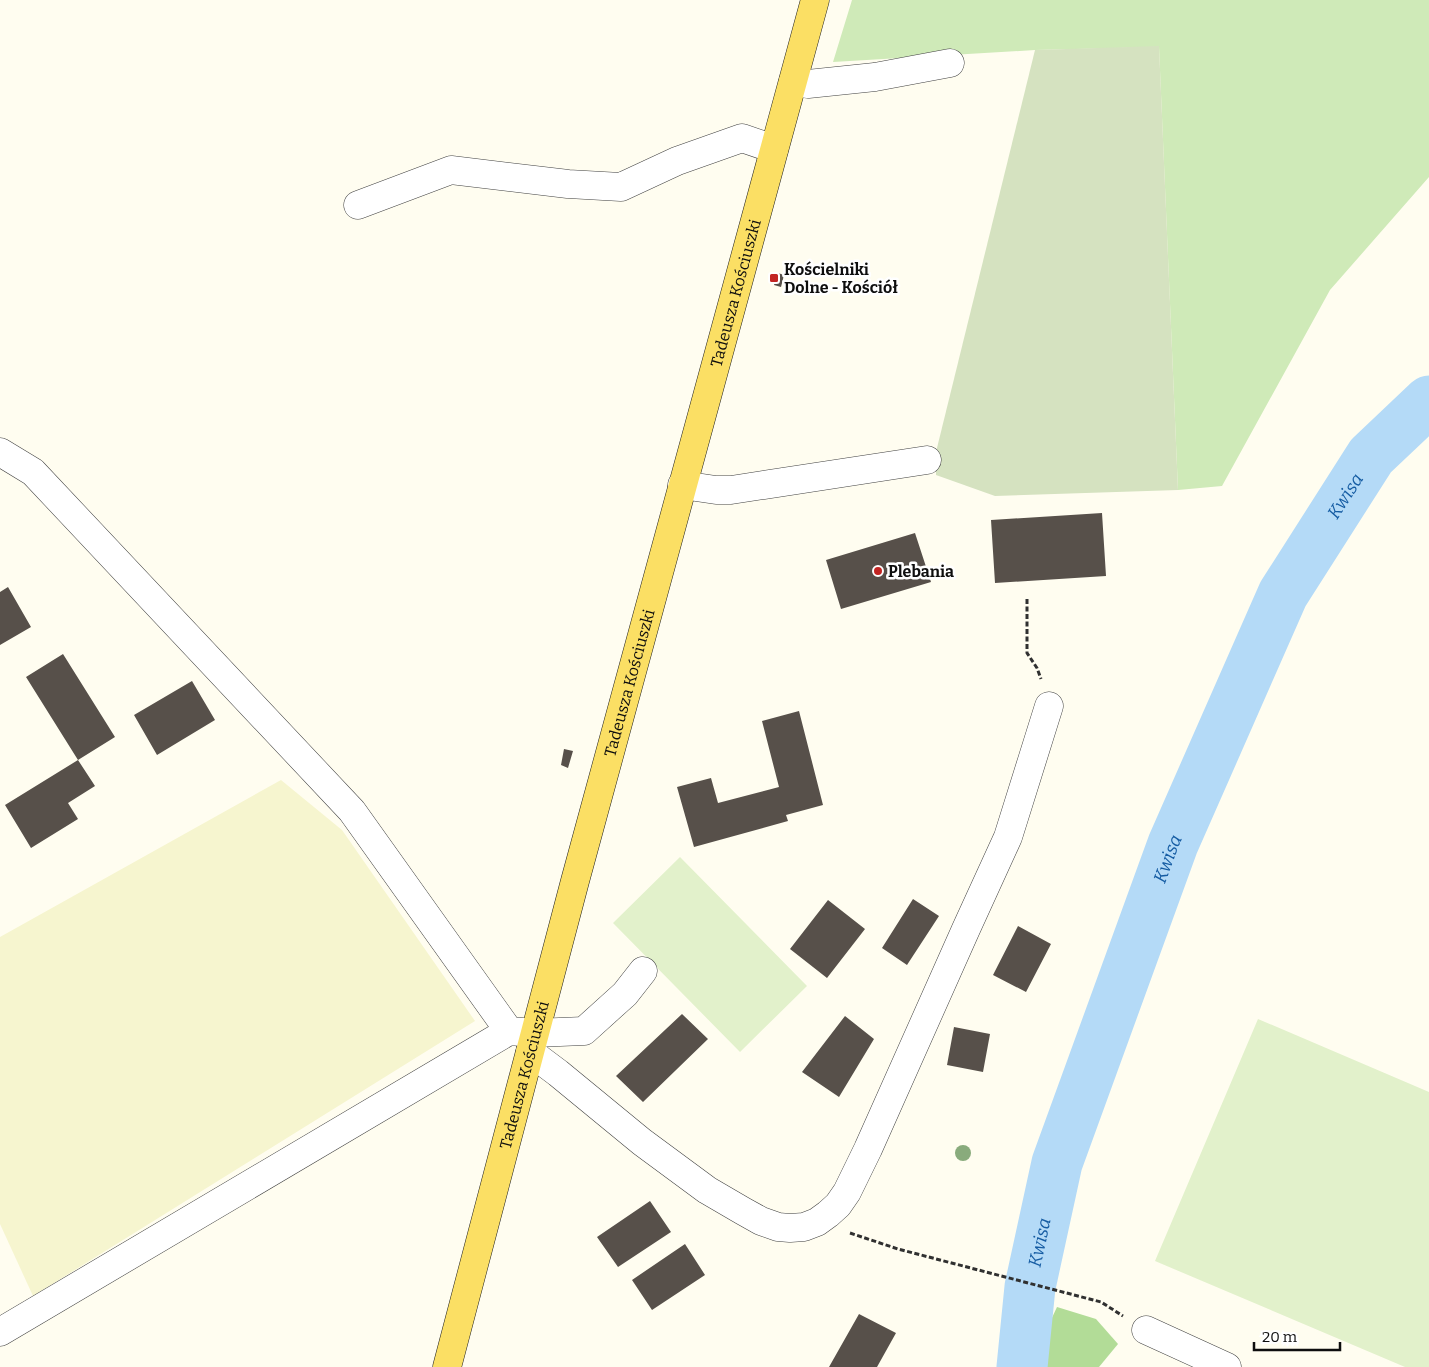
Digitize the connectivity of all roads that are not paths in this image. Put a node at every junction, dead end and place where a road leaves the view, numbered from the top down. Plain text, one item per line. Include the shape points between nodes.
1 (816, 0) edge
2 (950, 63) dead end
3 (793, 82) junction
4 (774, 149) junction
5 (358, 206) dead end
6 (0, 452) edge
7 (927, 460) dead end
8 (682, 485) junction
9 (1049, 706) road end
10 (643, 971) dead end
11 (524, 1039) junction
12 (1146, 1330) dead end
13 (0, 1332) edge
14 (447, 1367) edge
15 (1227, 1367) edge

1 - 3 main road, Tadeusza Kościuszki
2 - 3 street via 875,77 808,84
3 - 4 main road, Tadeusza Kościuszki
4 - 5 street via 742,138 677,161 621,187 451,170
4 - 8 main road, Tadeusza Kościuszki
6 - 11 street via 32,472 352,811
7 - 8 street via 731,490
8 - 11 main road, Tadeusza Kościuszki
9 - 11 street via 1008,837 868,1150 838,1205 816,1222 804,1227 778,1227 707,1190 558,1073
10 - 11 street via 625,994 584,1031
11 - 13 street
11 - 14 main road, Tadeusza Kościuszki
12 - 15 street

